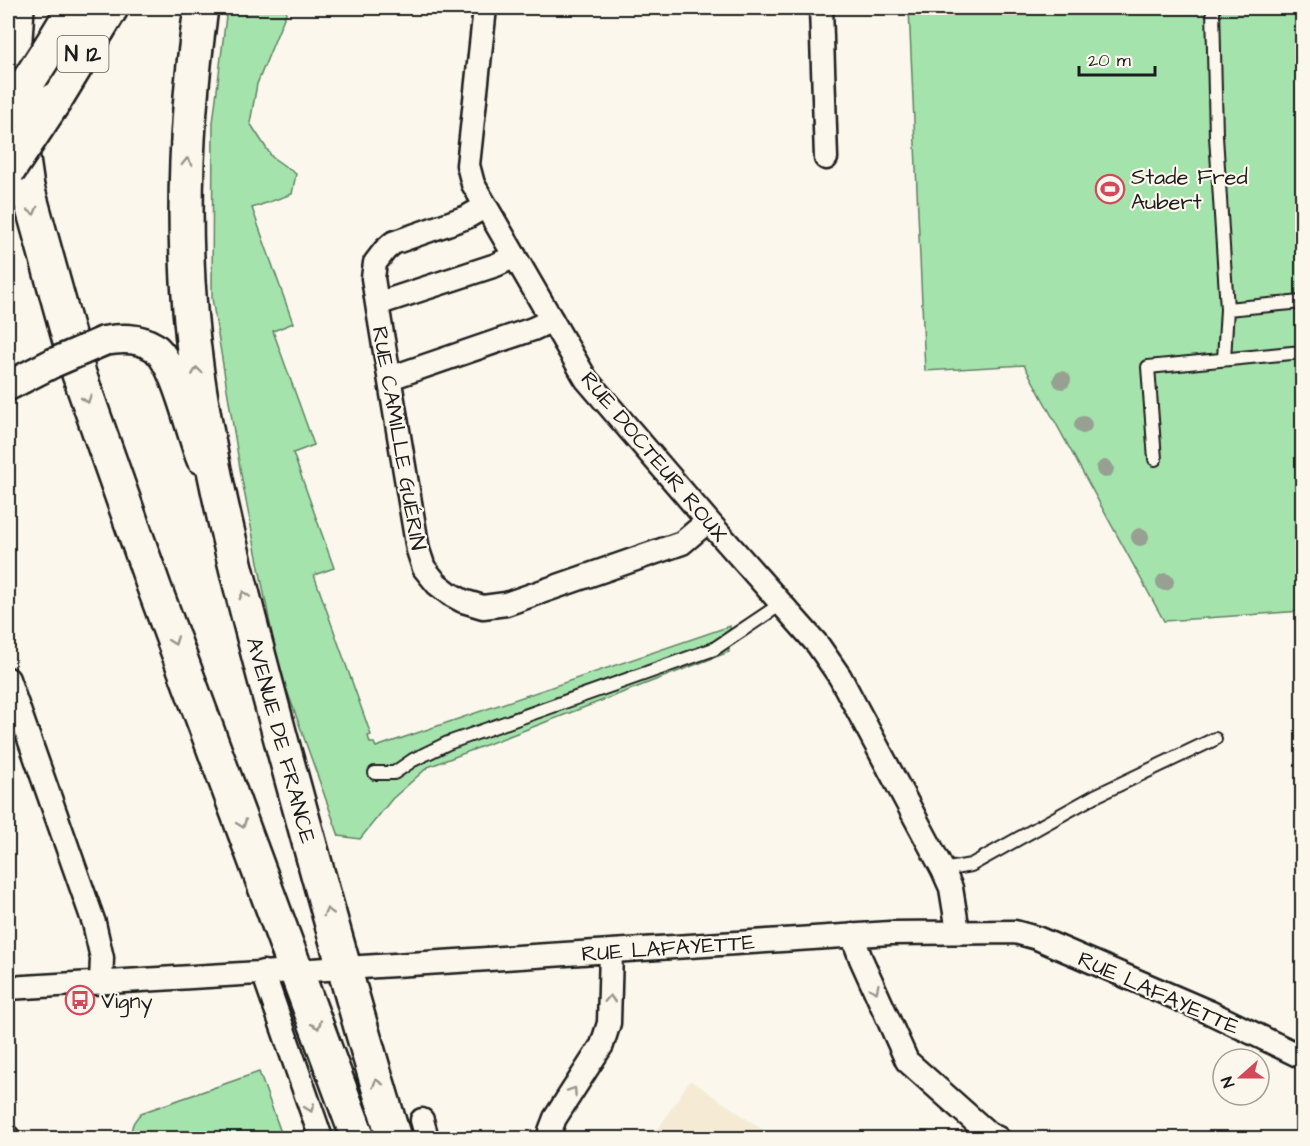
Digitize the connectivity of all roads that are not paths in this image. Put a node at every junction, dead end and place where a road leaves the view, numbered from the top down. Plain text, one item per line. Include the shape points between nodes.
1 (17, 8) edge
2 (74, 8) edge
3 (111, 8) edge
4 (201, 8) edge
5 (485, 8) edge
6 (821, 8) edge
7 (1213, 8) edge
8 (8, 113) edge
9 (826, 158) dead end
10 (8, 171) edge
11 (486, 206) junction
12 (515, 256) junction
13 (1302, 302) edge
14 (377, 304) junction
15 (1227, 309) junction
16 (552, 320) junction
17 (1302, 352) edge
18 (1224, 359) junction
19 (390, 378) junction
20 (8, 386) edge
21 (1155, 459) dead end
22 (223, 511) junction
23 (708, 522) junction
24 (781, 604) junction
25 (8, 679) edge
26 (1215, 739) dead end
27 (375, 773) dead end
28 (943, 870) junction
29 (958, 931) junction
30 (852, 935) junction
31 (611, 951) junction
32 (343, 968) junction
33 (297, 970) junction
34 (263, 972) junction
35 (101, 982) junction
36 (8, 988) edge
37 (1302, 1058) edge
38 (321, 1138) edge
39 (358, 1138) edge
40 (394, 1138) edge
41 (550, 1138) edge
42 (998, 1138) edge

1 -> 33 main road via 14,54 18,125 27,187 58,304 130,521
2 - 8 main road, N 12, bridge
3 - 10 main road, N 12, bridge
22 -> 4 main road, AVENUE DE FRANCE via 197,372 186,231 188,130
5 - 11 street, RUE DOCTEUR ROUX via 468,165 473,184
6 - 9 street
7 - 15 lane
11 - 12 street, RUE DOCTEUR ROUX
11 - 14 street, RUE CAMILLE GUÉRIN via 467,217 393,243 385,250 375,263
12 - 14 street
12 - 16 street, RUE DOCTEUR ROUX
13 - 15 lane
14 - 19 street, RUE CAMILLE GUÉRIN
15 - 18 lane
16 - 19 street
16 - 23 street, RUE DOCTEUR ROUX via 586,379
17 - 18 lane
18 - 21 lane via 1148,367
19 - 23 street, RUE CAMILLE GUÉRIN via 418,550 424,568 437,584 463,602 483,607 506,604 682,543
20 - 22 street, bridge via 104,341 122,338 155,348 174,377 192,436
32 -> 22 main road, AVENUE DE FRANCE
23 - 24 street, RUE DOCTEUR ROUX
24 - 27 lane via 714,648 448,743 394,773
24 - 28 street, RUE DOCTEUR ROUX via 818,645 840,677
25 - 35 street via 94,923 102,958
26 - 28 lane via 1095,796 971,865
28 - 29 street, RUE DOCTEUR ROUX via 951,888
29 - 30 street, RUE LAFAYETTE
29 - 37 street, RUE LAFAYETTE via 1015,932 1037,938 1209,1012
30 - 31 street, RUE LAFAYETTE
30 -> 42 street via 907,1061
31 - 32 street, RUE LAFAYETTE
41 -> 31 street via 555,1118 602,1045 609,1023
32 - 33 street, RUE LAFAYETTE
40 -> 32 main road, AVENUE DE FRANCE
33 - 34 street, RUE LAFAYETTE
33 -> 39 main road
34 - 35 street, RUE LAFAYETTE
34 -> 38 street
35 - 36 street, RUE LAFAYETTE

